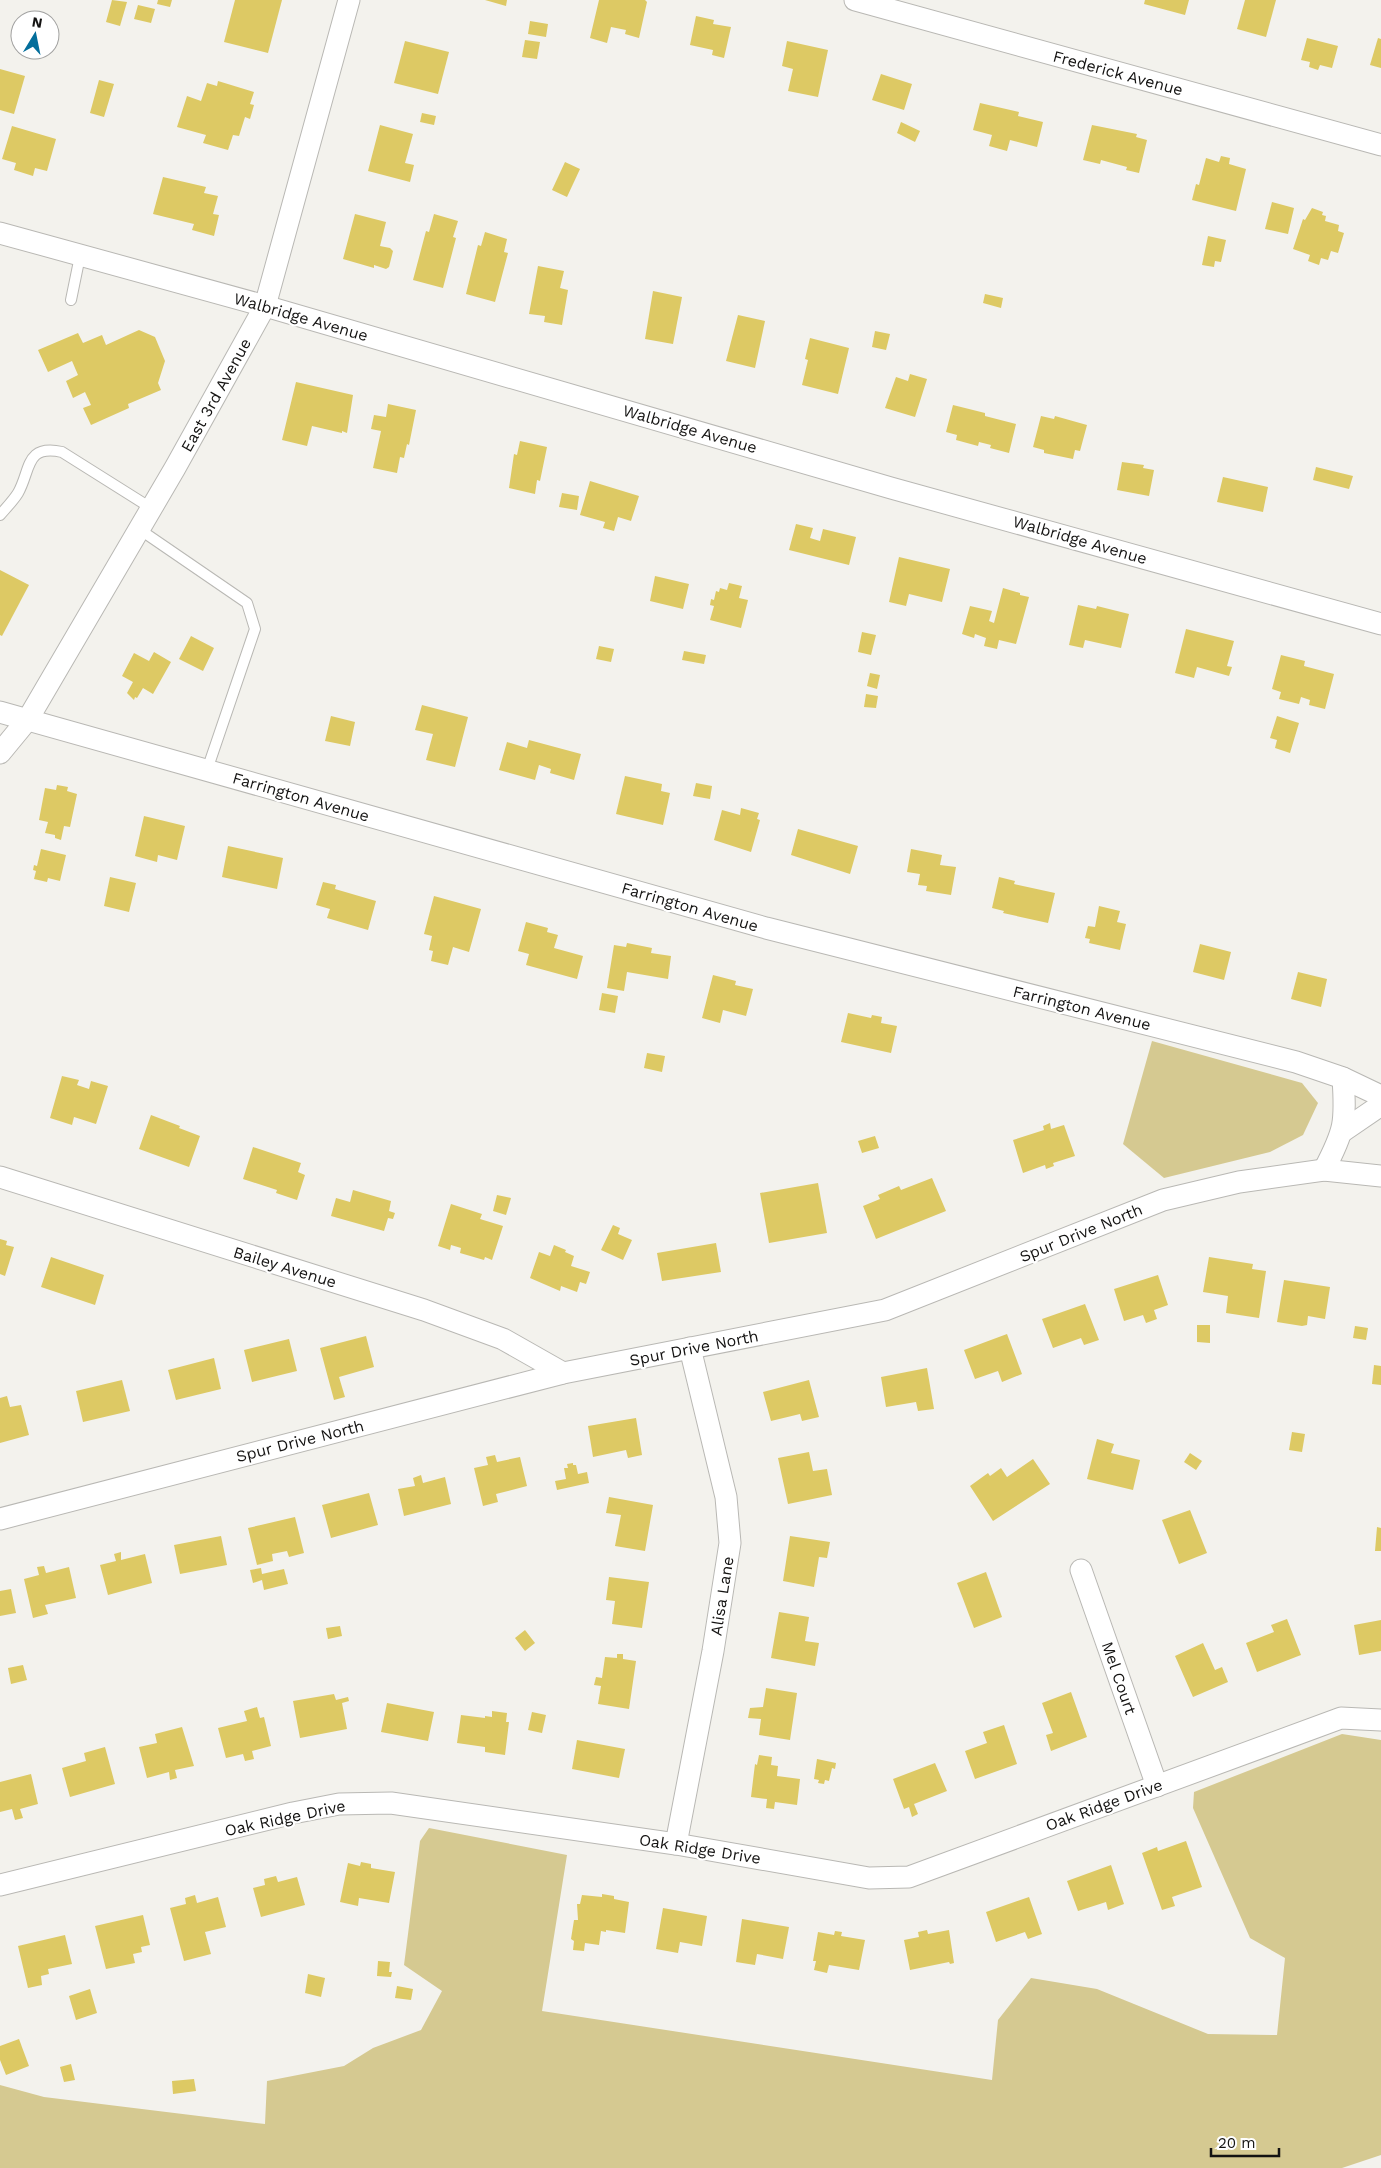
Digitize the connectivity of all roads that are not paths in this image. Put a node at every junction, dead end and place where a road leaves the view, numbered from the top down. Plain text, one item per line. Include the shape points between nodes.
1 (349, 0) edge
2 (855, 0) edge
3 (1381, 145) edge
4 (0, 233) edge
5 (80, 256) junction
6 (71, 300) dead end
7 (265, 306) junction
8 (151, 508) junction
9 (0, 515) edge
10 (139, 529) junction
11 (1381, 624) edge
12 (0, 712) edge
13 (28, 720) junction
14 (0, 752) edge
15 (207, 770) junction
16 (1343, 1078) junction
17 (1381, 1096) edge
18 (1381, 1105) edge
19 (1343, 1131) junction
20 (1324, 1170) junction
21 (1381, 1176) edge
22 (0, 1177) edge
23 (690, 1348) junction
24 (563, 1373) junction
25 (0, 1519) edge
26 (1081, 1570) dead end
27 (1381, 1720) edge
28 (1157, 1786) junction
29 (676, 1844) junction
30 (0, 1885) edge

1 - 7 street, East 3rd Avenue
2 - 3 street, Frederick Avenue
4 - 5 street, Walbridge Avenue
5 - 6 lane
5 - 7 street, Walbridge Avenue
7 - 8 street, East 3rd Avenue
7 - 11 street, Walbridge Avenue via 900,490
8 - 9 lane via 62,452 49,449 38,452 28,463 18,493
8 - 10 street, East 3rd Avenue
10 - 13 street, East 3rd Avenue
10 - 15 lane via 246,603 256,628
12 - 13 street, Farrington Avenue
13 - 14 street, East 3rd Avenue
13 - 15 street, Farrington Avenue
15 - 16 street, Farrington Avenue via 766,928 1296,1062
16 - 17 street, Farrington Avenue
16 - 19 street
18 - 19 street
19 - 20 street
20 - 21 street, Spur Drive North
20 - 23 street, Spur Drive North via 1240,1182 1163,1200 885,1310
22 - 24 street, Bailey Avenue via 424,1310 502,1338
23 - 24 street, Spur Drive North
23 - 29 street, Alisa Lane via 726,1497 730,1543
24 - 25 street, Spur Drive North
26 - 28 street, Mel Court
27 - 28 street, Oak Ridge Drive via 1341,1718
28 - 29 street, Oak Ridge Drive via 909,1877 869,1878
29 - 30 street, Oak Ridge Drive via 391,1804 339,1804

